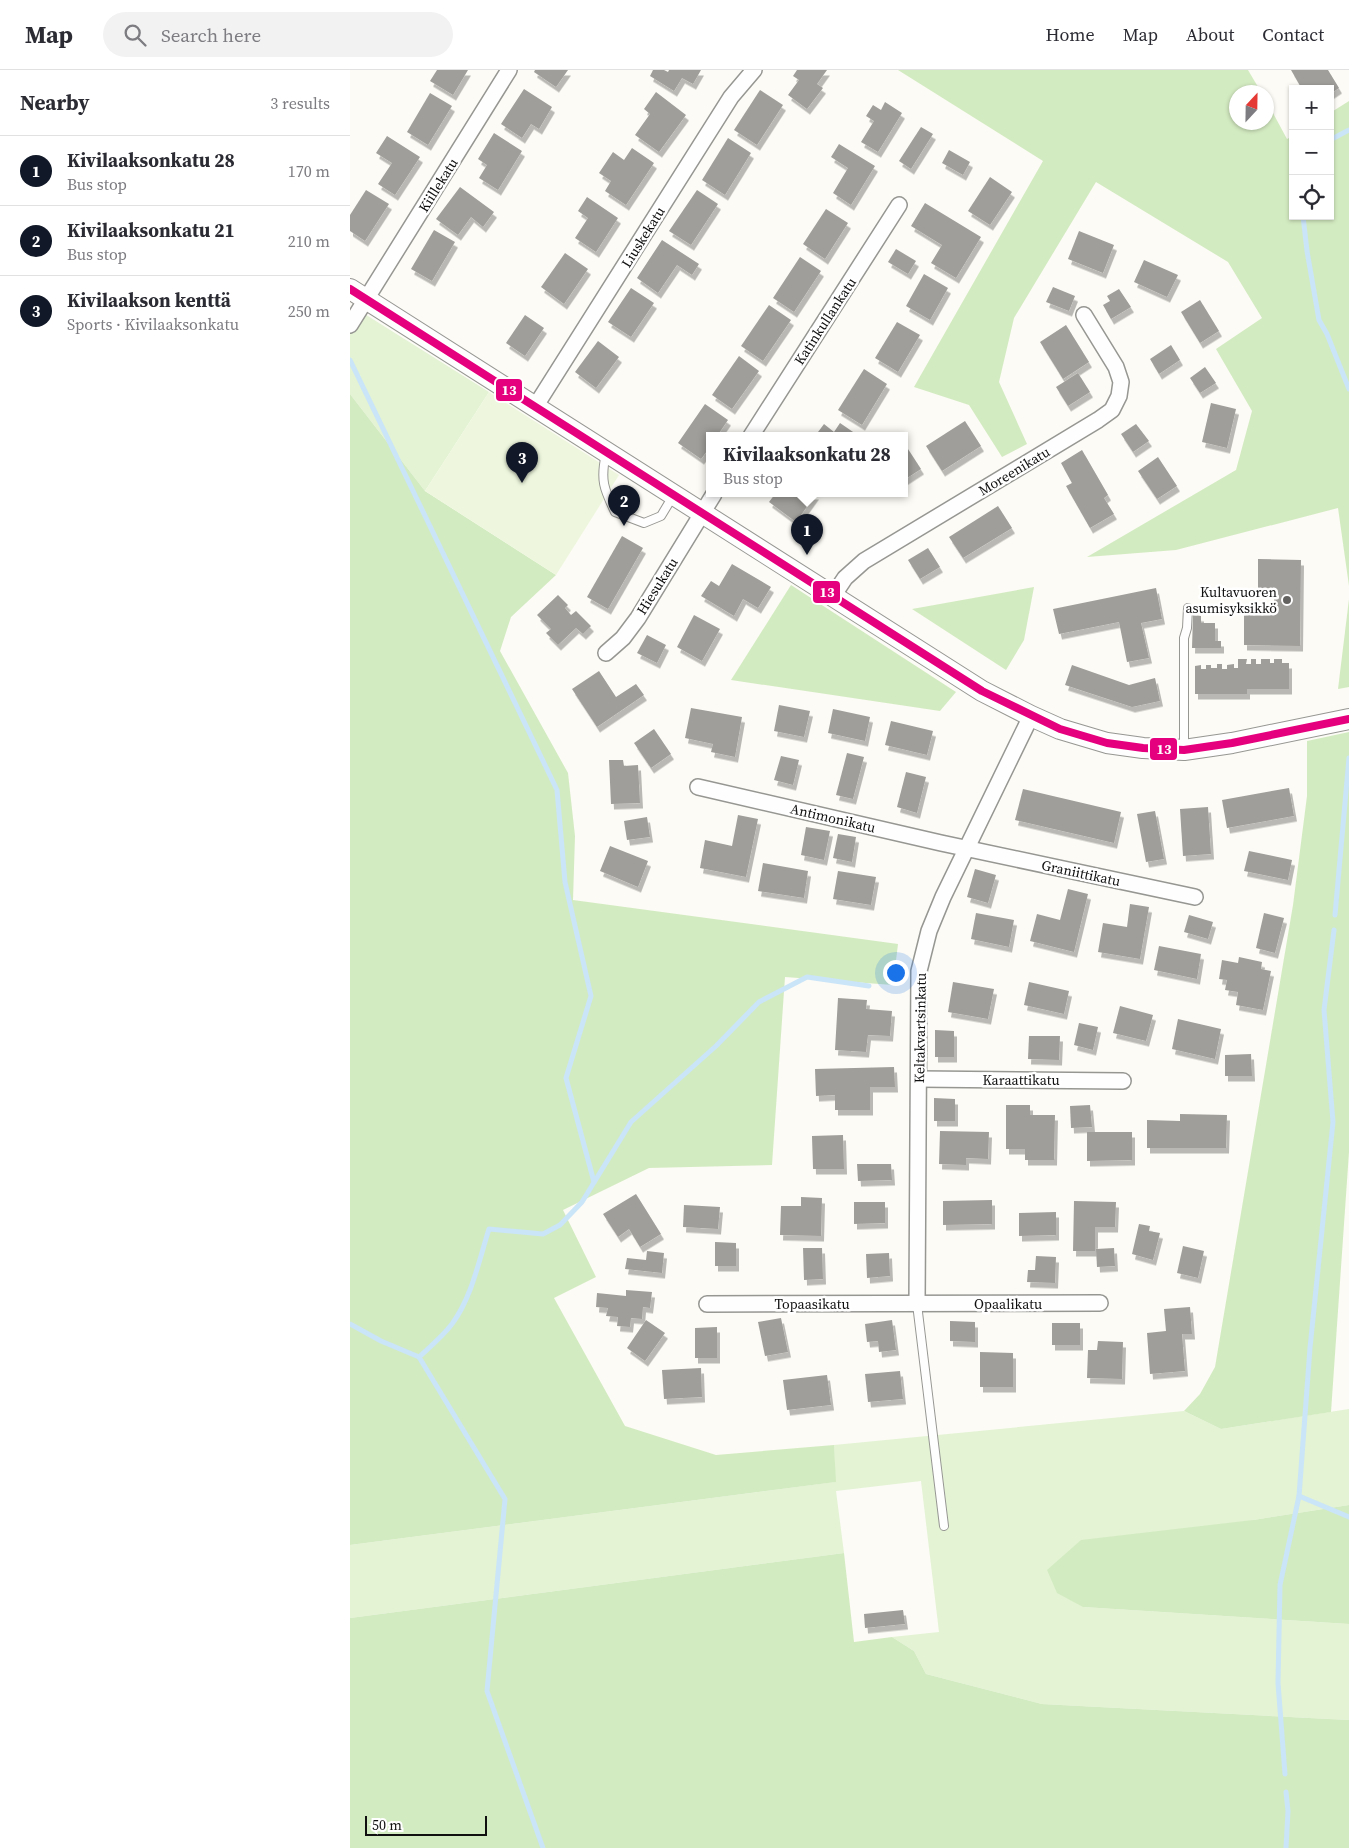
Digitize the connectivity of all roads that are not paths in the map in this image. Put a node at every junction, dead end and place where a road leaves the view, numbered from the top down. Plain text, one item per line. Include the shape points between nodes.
1 (509, 70) edge
2 (754, 70) edge
3 (898, 205) dead end
4 (358, 294) edge
5 (1084, 315) dead end
6 (350, 325) edge
7 (535, 407) junction
8 (754, 432) edge
9 (607, 452) junction
10 (674, 495) junction
11 (712, 497) edge
12 (702, 513) junction
13 (833, 596) junction
14 (1188, 608) dead end
15 (606, 653) dead end
16 (1031, 716) junction
17 (1349, 719) edge
18 (1184, 750) junction
19 (698, 787) dead end
20 (967, 849) junction
21 (1195, 896) dead end
22 (919, 1079) junction
23 (1123, 1081) dead end
24 (1100, 1303) dead end
25 (707, 1304) dead end
26 (917, 1304) junction
27 (944, 1526) dead end

1 - 4 street, Kiillekatu
2 - 7 street, Liuskekatu via 726,106
3 - 8 street, Katinkullankatu
4 - 6 street, Kiillekatu
4 - 7 street
5 - 13 street, Moreenikatu via 1116,367 1121,382 1112,410 864,562 845,578
7 - 9 street
9 - 10 street
9 - 10 lane via 602,471 605,490 615,512 644,523 661,516
10 - 12 street
11 - 12 street
12 - 13 street
12 - 15 street, Hiesukatu via 638,618
13 - 16 street via 982,691
14 - 18 lane via 1184,638
16 - 18 street via 1060,729 1107,743
16 - 20 street, Keltakvartsinkatu
17 - 18 street
19 - 20 street, Antimonikatu
20 - 21 street, Graniittikatu
20 - 22 street, Keltakvartsinkatu via 929,931 919,971
22 - 23 street, Karaattikatu
22 - 26 street, Keltakvartsinkatu
24 - 26 street, Opaalikatu
25 - 26 street, Topaasikatu
26 - 27 lane

